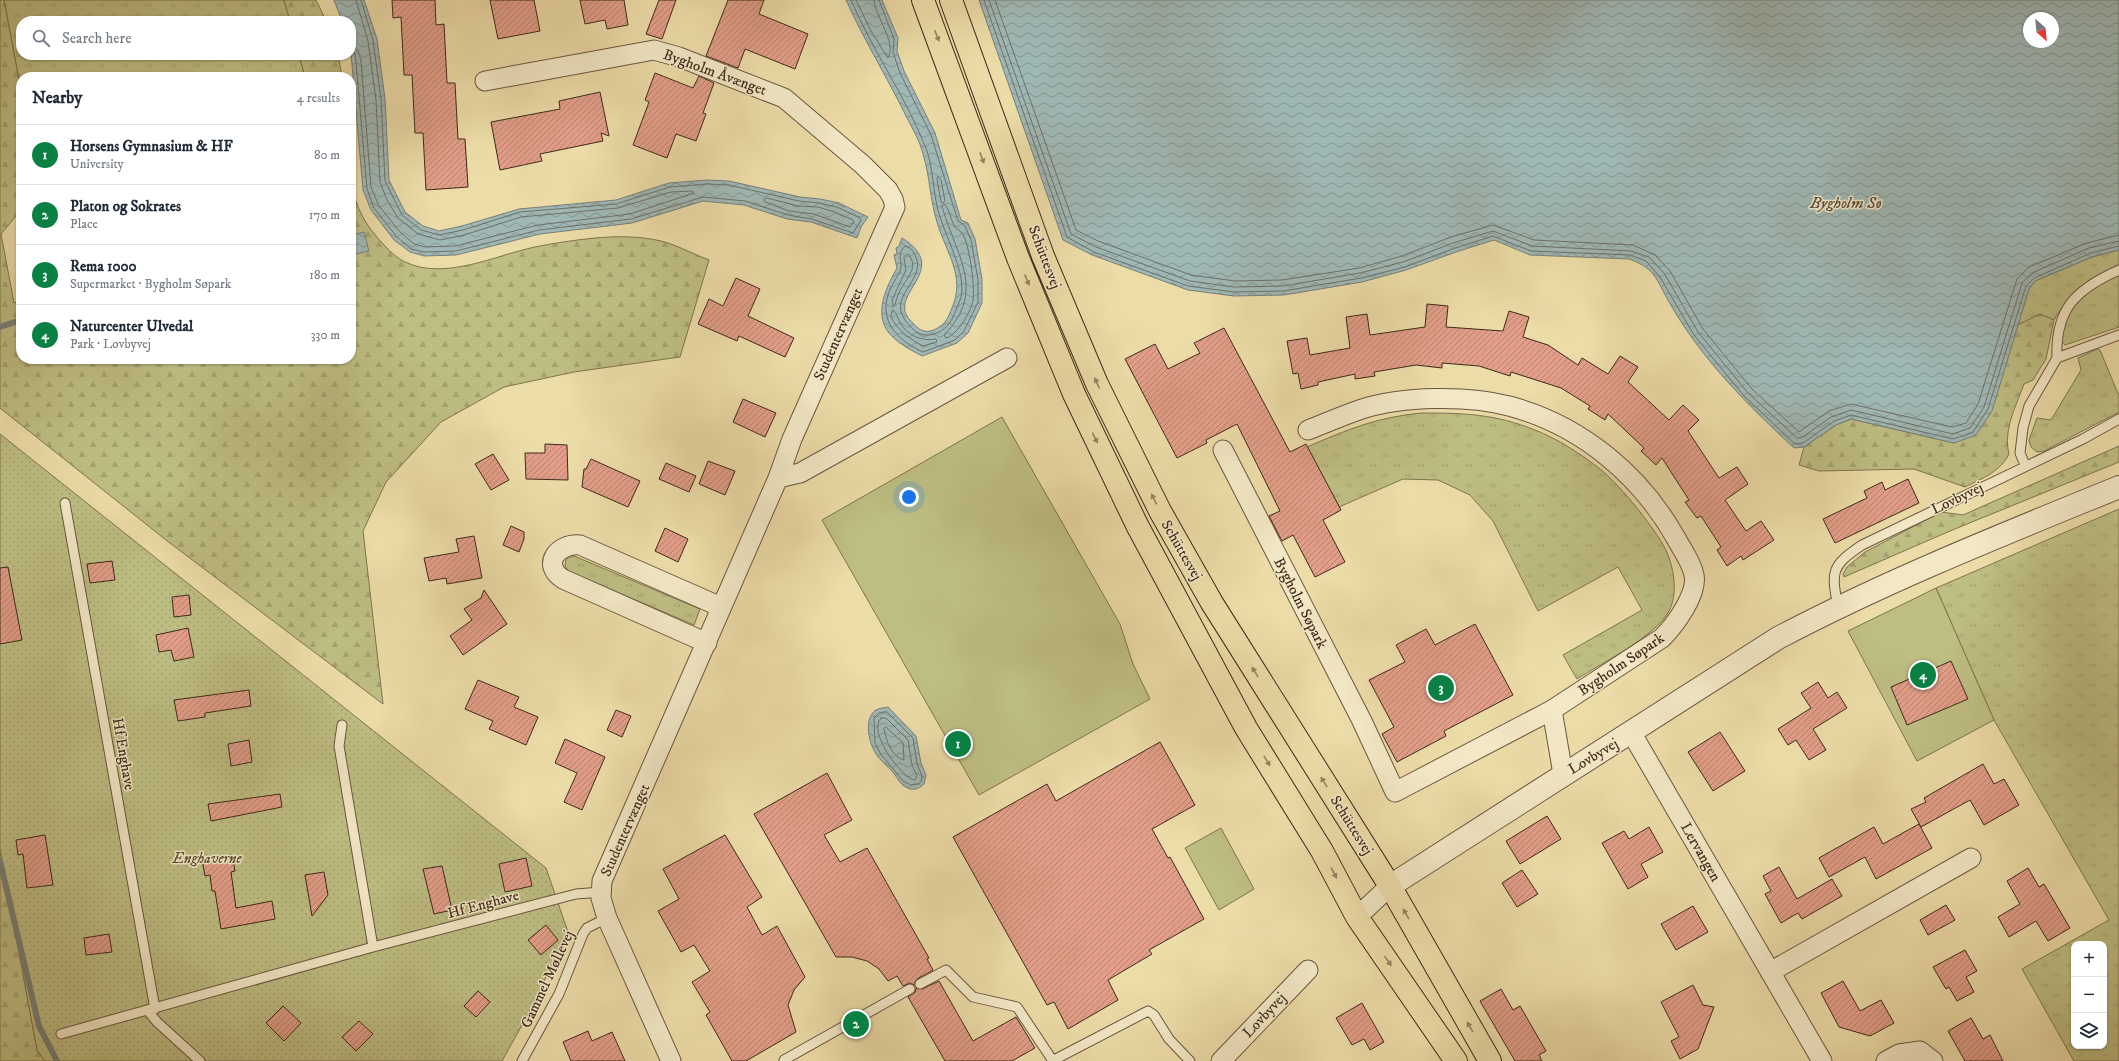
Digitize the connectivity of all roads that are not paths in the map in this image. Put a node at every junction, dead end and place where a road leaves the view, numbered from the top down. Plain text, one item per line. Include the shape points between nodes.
1 (923, 0) edge
2 (951, 0) edge
3 (485, 82) dead end
4 (888, 190) joint
5 (2119, 270) edge
6 (2119, 335) edge
7 (1007, 358) dead end
8 (2057, 358) junction
9 (2119, 419) edge
10 (1308, 430) dead end
11 (1223, 450) dead end
12 (2025, 466) junction
13 (778, 478) junction
14 (2119, 487) edge
15 (65, 503) dead end
16 (721, 607) junction
17 (1838, 607) junction
18 (707, 643) junction
19 (1552, 710) junction
20 (342, 725) dead end
21 (1632, 732) junction
22 (1563, 774) junction
23 (1971, 858) dead end
24 (1390, 886) junction
25 (601, 892) junction
26 (1357, 917) junction
27 (607, 918) junction
28 (374, 947) junction
29 (1308, 970) dead end
30 (1770, 972) junction
31 (920, 984) dead end
32 (910, 989) dead end
33 (152, 1010) junction
34 (61, 1034) dead end
35 (784, 1060) dead end
36 (200, 1061) edge
37 (522, 1061) edge
38 (671, 1061) edge
39 (1053, 1061) edge
40 (1190, 1061) edge
41 (1221, 1061) edge
42 (1456, 1061) edge
43 (1490, 1061) edge
44 (1822, 1061) edge
45 (1886, 1061) edge
46 (1933, 1061) edge

1 -> 26 main road, Schüttesvej via 1018,258 1074,394 1137,525 1243,721 1322,852
24 -> 2 main road, Schüttesvej via 1212,603 1160,511 1097,384 1043,256
3 - 4 street, Bygholm Åvænget via 654,50 679,57 784,98 863,165
4 - 13 street, Studentervænget via 895,207 792,439
5 - 8 lane via 2087,286 2067,308 2056,340
6 - 8 lane
7 - 13 street via 856,449 800,474
8 - 12 lane via 2029,406 2020,453
9 - 12 lane, Lovbyvej
10 - 19 street, Bygholm Søpark via 1363,409 1414,399 1460,399 1508,406 1551,420 1577,435 1609,456 1636,482 1672,531 1688,558 1695,576 1690,598 1675,625 1662,638
11 - 19 street, Bygholm Søpark via 1362,721 1395,792
12 - 17 lane, Lovbyvej via 1875,539 1844,557 1836,568 1833,582
13 - 16 street, Studentervænget
14 - 17 street, Lovbyvej via 1949,556
15 - 33 lane, Hf Enghave
16 - 18 street, Studentervænget
16 - 18 street via 580,545 570,544 560,549 555,556 552,566 556,575
17 - 21 street, Lovbyvej via 1778,638
18 - 25 street, Studentervænget via 602,881
19 - 22 street
20 - 28 lane via 339,746
21 - 22 street, Lovbyvej
21 - 30 street, Lervangen
22 - 24 street, Lovbyvej
23 - 30 street
24 - 26 street, Lovbyvej
43 -> 24 main road, Schüttesvej
25 - 27 street, Studentervænget
25 - 28 lane, Hf Enghave via 576,894
26 -> 42 main road, Schüttesvej
27 - 37 lane, Gammel Møllevej via 587,928 583,934 559,994
27 - 38 street, Studentervænget
28 - 33 lane, Hf Enghave
29 - 41 street, Lovbyvej
30 - 44 street, Lervangen
31 - 39 lane via 946,970 973,997 1017,1007
32 - 35 lane
33 - 34 lane, Hf Enghave
33 - 36 lane via 157,1022
39 - 40 lane via 1148,1011 1154,1015 1169,1039
45 - 46 street via 1898,1054 1920,1051

